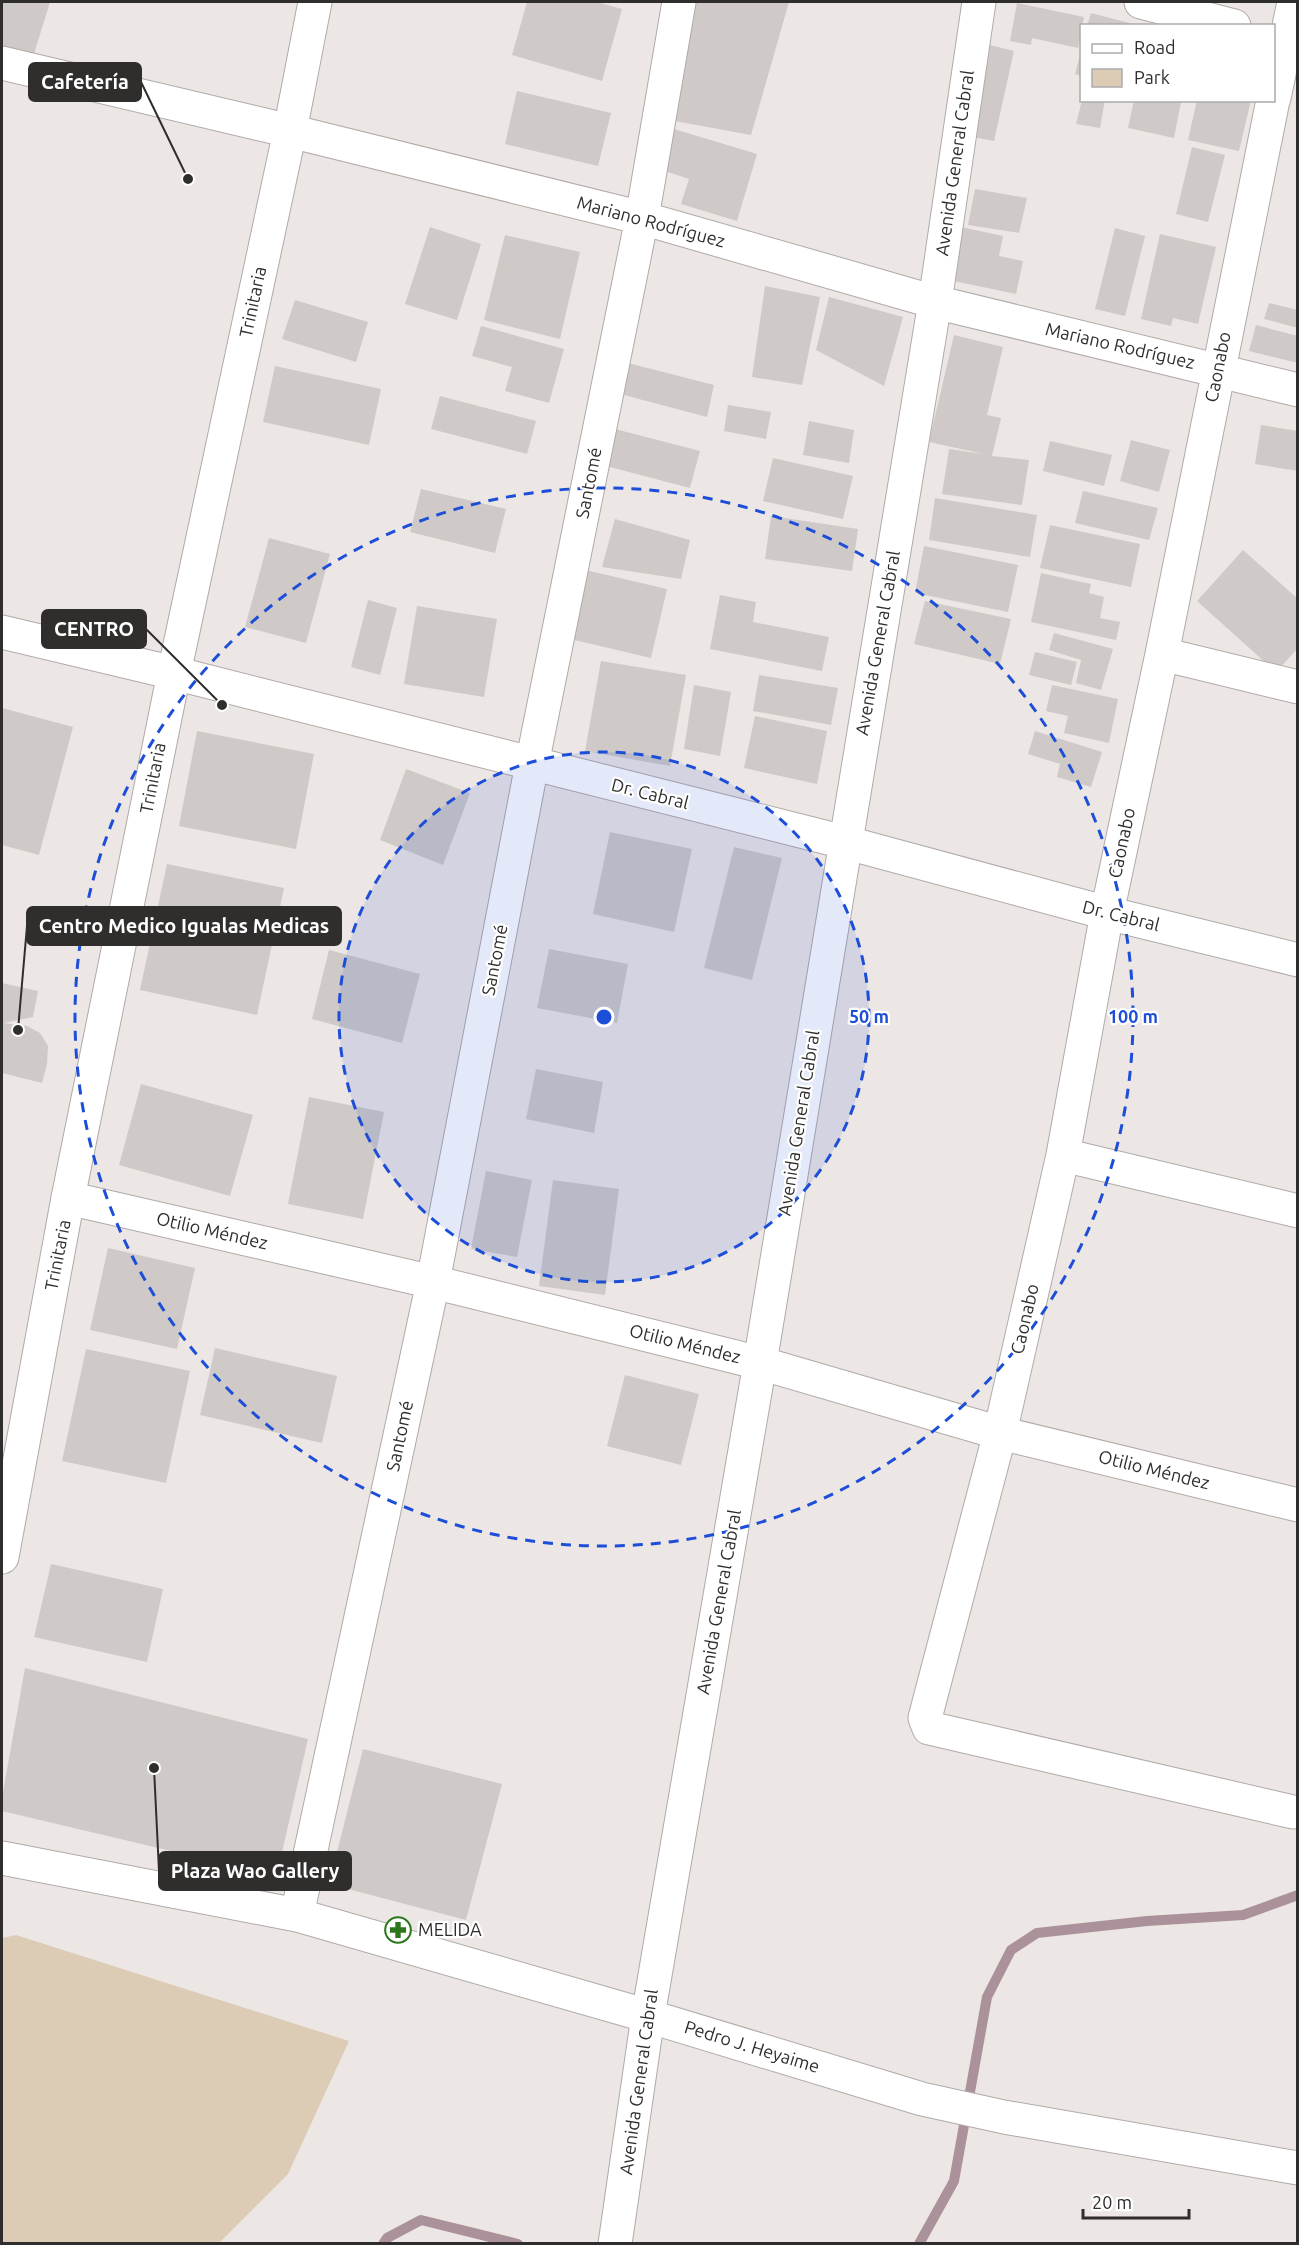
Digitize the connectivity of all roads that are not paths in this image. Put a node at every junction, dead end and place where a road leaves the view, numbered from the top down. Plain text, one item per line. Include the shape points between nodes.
1 (315, 2) edge
2 (679, 2) edge
3 (979, 2) edge
4 (1141, 2) edge
5 (1293, 2) edge
6 (1226, 24) edge
7 (1286, 39) edge
8 (2, 63) edge
9 (1275, 90) edge
10 (1272, 102) edge
11 (290, 130) junction
12 (642, 218) junction
13 (935, 302) junction
14 (1218, 369) junction
15 (1298, 390) edge
16 (2, 632) edge
17 (1162, 654) junction
18 (174, 673) junction
19 (1298, 687) edge
20 (532, 764) junction
21 (844, 842) junction
22 (1107, 913) junction
23 (1298, 960) edge
24 (1063, 1155) junction
25 (68, 1198) junction
26 (1298, 1210) edge
27 (433, 1282) junction
28 (760, 1363) junction
29 (1000, 1433) junction
30 (1298, 1505) edge
31 (2, 1557) edge
32 (1293, 1812) dead end
33 (2, 1858) edge
34 (297, 1915) junction
35 (648, 2016) junction
36 (1298, 2168) edge
37 (615, 2244) edge

1 - 11 street, Trinitaria
2 - 12 street, Santomé
3 - 13 street, Avenida General Cabral
4 - 6 street
5 - 7 street, Caonabo
7 - 9 street, Caonabo
8 - 11 street, Mariano Rodríguez
10 - 14 street, Caonabo
11 - 12 street, Mariano Rodríguez
11 - 18 street, Trinitaria
12 - 13 street, Mariano Rodríguez
12 - 20 street, Santomé
13 - 14 street, Mariano Rodríguez
13 - 21 street, Avenida General Cabral
14 - 15 street, Mariano Rodríguez
14 - 17 street, Caonabo
16 - 18 street, Dr. Cabral
17 - 19 street
17 - 22 street, Caonabo
18 - 20 street, Dr. Cabral
18 - 25 street, Trinitaria
20 - 21 street, Dr. Cabral
20 - 27 street, Santomé
21 - 22 street, Dr. Cabral
21 - 28 street, Avenida General Cabral
22 - 23 street, Dr. Cabral
22 - 24 street, Caonabo
24 - 26 street
24 - 29 street, Caonabo
25 - 27 street, Otilio Méndez
25 - 31 street, Trinitaria
27 - 28 street, Otilio Méndez
27 - 34 street, Santomé
28 - 29 street, Otilio Méndez
28 - 35 street, Avenida General Cabral
29 - 30 street, Otilio Méndez
29 - 32 street, Caonabo via 925,1718 929,1728
33 - 34 street, Pedro J. Heyaime
34 - 35 street, Pedro J. Heyaime
35 - 36 street, Pedro J. Heyaime via 922,2098 1004,2117
35 - 37 street, Avenida General Cabral

